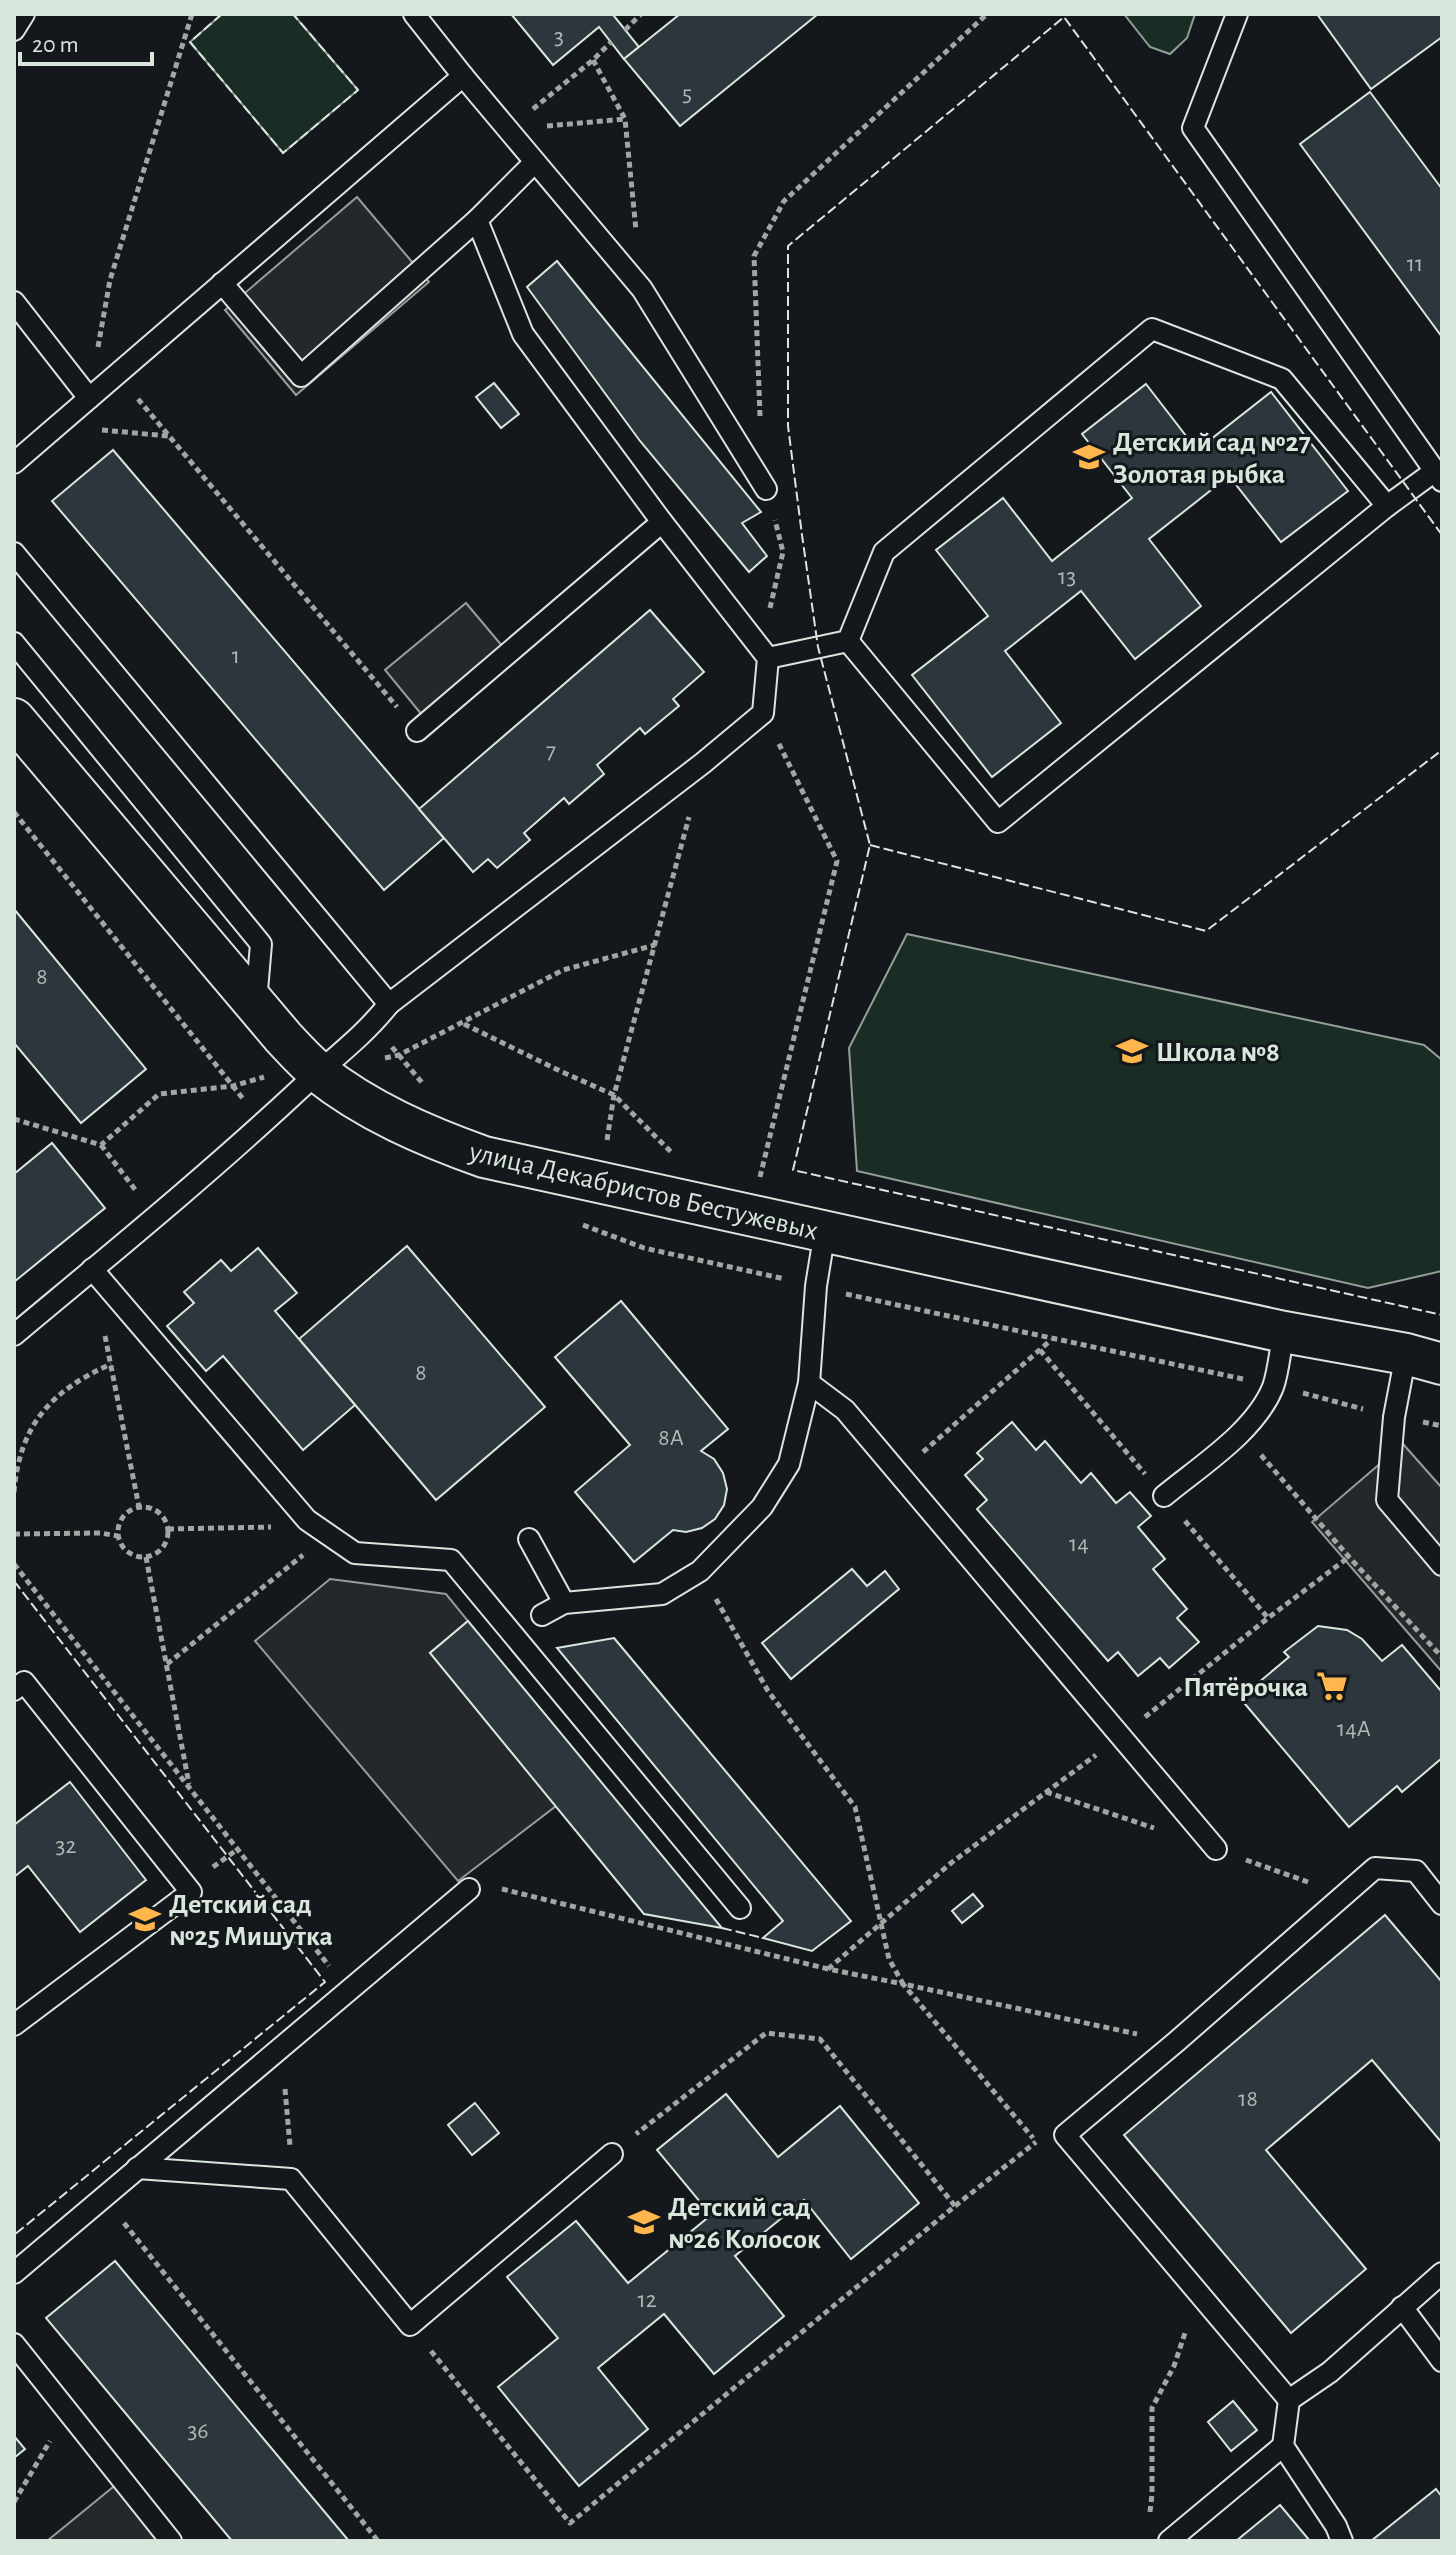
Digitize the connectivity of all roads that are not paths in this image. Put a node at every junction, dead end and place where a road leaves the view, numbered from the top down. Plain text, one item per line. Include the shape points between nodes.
1 (24, 14) edge
2 (414, 14) edge
3 (1237, 14) edge
4 (14, 30) edge
5 (463, 76) junction
6 (534, 163) junction
7 (477, 220) junction
8 (222, 283) junction
9 (14, 302) edge
10 (89, 398) junction
11 (14, 463) edge
12 (1438, 476) edge
13 (766, 489) road end
14 (1387, 506) junction
15 (662, 522) junction
16 (14, 553) edge
17 (848, 641) junction
18 (14, 643) edge
19 (764, 653) junction
20 (14, 719) edge
21 (417, 731) road end
22 (389, 1004) junction
23 (255, 1006) junction
24 (318, 1072) junction
25 (825, 1231) junction
26 (92, 1269) junction
27 (1284, 1332) junction
28 (14, 1335) edge
29 (1424, 1359) edge
30 (809, 1383) junction
31 (1164, 1496) dead end
32 (529, 1539) dead end
33 (1442, 1565) edge
34 (564, 1603) junction
35 (542, 1615) dead end
36 (14, 1690) edge
37 (1216, 1849) dead end
38 (469, 1889) road end
39 (1442, 1904) edge
40 (740, 1908) dead end
41 (14, 2025) edge
42 (612, 2154) road end
43 (137, 2168) junction
44 (14, 2273) edge
45 (1442, 2273) edge
46 (1402, 2307) junction
47 (14, 2344) edge
48 (1442, 2361) edge
49 (1289, 2400) junction
50 (1283, 2446) junction
51 (171, 2541) edge
52 (1169, 2541) edge
53 (1342, 2541) edge

1 - 4 lane
2 - 5 lane
3 - 12 lane via 1193,128
5 - 6 lane
5 - 8 lane
6 - 7 lane
6 - 13 lane via 642,289
7 - 8 lane via 301,376
7 - 15 lane via 523,334
8 - 10 lane
9 - 10 lane
10 - 11 lane
12 - 14 lane
14 - 17 lane via 998,822
14 - 17 lane via 1282,379 1152,329 884,552
15 - 19 lane
15 - 21 lane
16 - 22 lane
17 - 19 lane
18 - 23 lane via 261,944
19 - 22 lane via 763,713
20 - 23 street, улица Декабристов Бестужевых
22 - 24 lane via 373,1025
23 - 24 street, улица Декабристов Бестужевых
24 - 25 street, улица Декабристов Бестужевых via 381,1114 484,1157
24 - 26 lane
25 - 27 street, улица Декабристов Бестужевых
25 - 30 lane
26 - 28 lane
26 - 40 lane via 307,1520 355,1553 451,1560
27 - 29 street, улица Декабристов Бестужевых
27 - 31 lane via 1274,1385 1262,1408 1242,1432
29 - 33 lane via 1394,1417 1387,1500
30 - 34 lane via 789,1464 762,1507 700,1571 662,1594
30 - 37 lane via 845,1410
32 - 34 lane
34 - 35 lane
36 - 41 lane via 24,1682 191,1892
38 - 43 lane
39 - 49 lane via 1416,1871 1375,1868 1065,2135
42 - 43 lane via 410,2325 291,2179
43 - 44 lane
45 - 46 lane
46 - 48 lane
46 - 49 lane via 1330,2372
47 - 51 lane
49 - 50 lane
50 - 52 lane
50 - 53 lane

